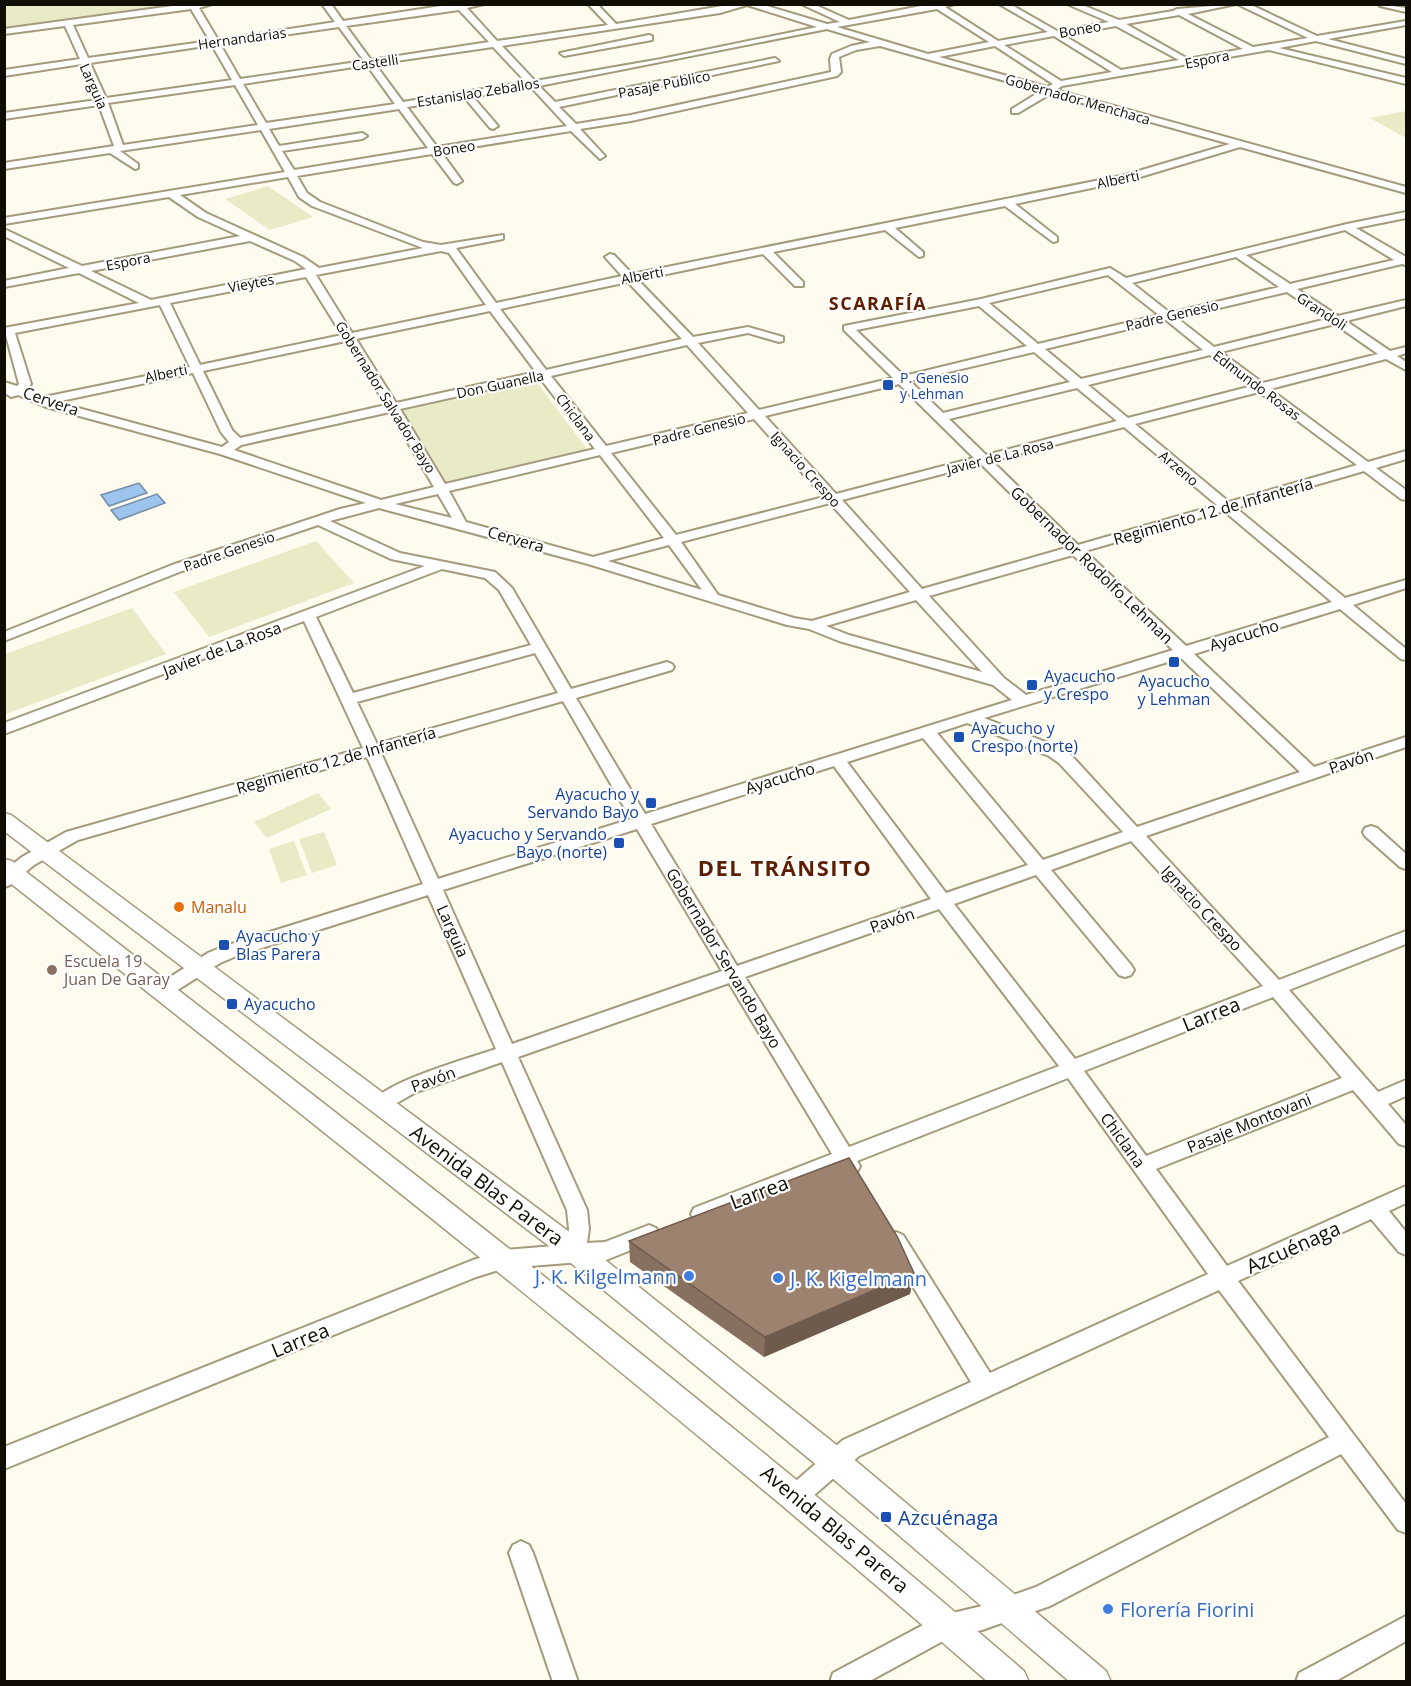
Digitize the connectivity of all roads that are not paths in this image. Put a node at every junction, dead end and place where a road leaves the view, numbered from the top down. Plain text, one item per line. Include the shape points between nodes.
1 (208, 4) edge
2 (326, 4) edge
3 (480, 4) edge
4 (592, 4) edge
5 (744, 4) edge
6 (750, 4) edge
7 (805, 4) edge
8 (950, 4) edge
9 (1003, 4) edge
10 (1071, 4) edge
11 (1166, 4) edge
12 (1232, 4) edge
13 (1241, 4) edge
14 (1383, 4) edge
15 (936, 5) edge
16 (194, 6) junction
17 (460, 6) edge
18 (1407, 10) edge
19 (1180, 12) junction
20 (846, 22) junction
21 (68, 23) junction
22 (1118, 23) junction
23 (1407, 23) edge
24 (341, 24) junction
25 (1395, 25) junction
26 (614, 26) junction
27 (825, 27) junction
28 (1407, 28) edge
29 (4, 32) edge
30 (1056, 33) junction
31 (649, 38) dead end
32 (1317, 39) junction
33 (215, 42) junction
34 (880, 43) junction
35 (494, 44) junction
36 (993, 44) junction
37 (1266, 48) junction
38 (1251, 50) junction
39 (945, 52) junction
40 (928, 57) junction
41 (83, 61) junction
42 (775, 61) dead end
43 (1407, 61) edge
44 (1188, 62) junction
45 (369, 63) junction
46 (4, 73) edge
47 (594, 73) junction
48 (1120, 74) junction
49 (1407, 81) edge
50 (238, 82) junction
51 (532, 84) junction
52 (1059, 84) junction
53 (1050, 91) junction
54 (466, 94) junction
55 (101, 102) junction
56 (401, 105) junction
57 (553, 105) junction
58 (1015, 111) dead end
59 (4, 116) edge
60 (264, 126) junction
61 (493, 126) dead end
62 (573, 128) junction
63 (362, 136) dead end
64 (1239, 144) junction
65 (115, 149) junction
66 (277, 149) junction
67 (435, 151) junction
68 (600, 156) dead end
69 (4, 166) edge
70 (135, 166) dead end
71 (291, 174) junction
72 (457, 182) dead end
73 (1407, 190) edge
74 (172, 194) junction
75 (1006, 202) junction
76 (1407, 215) edge
77 (4, 221) edge
78 (887, 226) junction
79 (1347, 227) junction
80 (4, 232) edge
81 (252, 237) junction
82 (499, 237) dead end
83 (1053, 239) dead end
84 (439, 248) junction
85 (765, 251) junction
86 (919, 254) dead end
87 (1238, 254) junction
88 (610, 257) dead end
89 (1406, 261) edge
90 (82, 270) junction
91 (312, 272) junction
92 (630, 278) junction
93 (1123, 282) junction
94 (4, 284) edge
95 (799, 284) dead end
96 (1287, 288) junction
97 (163, 300) junction
98 (981, 302) junction
99 (148, 303) junction
100 (1407, 303) edge
101 (494, 306) junction
102 (1167, 317) junction
103 (1336, 320) junction
104 (7, 332) edge
105 (349, 336) junction
106 (779, 339) dead end
107 (690, 341) junction
108 (1035, 348) junction
109 (1407, 350) edge
110 (1212, 351) junction
111 (1388, 355) junction
112 (196, 367) junction
113 (1407, 367) edge
114 (545, 375) junction
115 (901, 380) junction
116 (1079, 384) junction
117 (4, 385) edge
118 (1262, 388) junction
119 (19, 391) junction
120 (4, 395) edge
121 (43, 401) junction
122 (393, 409) junction
123 (757, 415) junction
124 (939, 418) junction
125 (1127, 424) junction
126 (227, 432) junction
127 (237, 442) junction
128 (206, 446) junction
129 (224, 451) junction
130 (603, 452) junction
131 (1407, 455) edge
132 (983, 460) junction
133 (1366, 466) junction
134 (442, 489) junction
135 (1407, 496) edge
136 (832, 499) junction
137 (384, 504) junction
138 (1226, 507) junction
139 (319, 521) junction
140 (460, 524) junction
141 (673, 540) junction
142 (1076, 550) junction
143 (593, 561) junction
144 (438, 566) junction
145 (1407, 584) edge
146 (921, 594) junction
147 (712, 597) junction
148 (1345, 604) junction
149 (308, 615) junction
150 (812, 625) junction
151 (4, 637) edge
152 (540, 647) junction
153 (1185, 653) junction
154 (1407, 656) edge
155 (667, 667) dead end
156 (1000, 682) junction
157 (565, 695) junction
158 (349, 699) junction
159 (1023, 701) junction
160 (968, 718) junction
161 (4, 729) edge
162 (927, 732) junction
163 (1407, 742) edge
164 (372, 750) junction
165 (838, 760) junction
166 (1312, 774) junction
167 (4, 820) edge
168 (641, 822) junction
169 (1371, 832) dead end
170 (1135, 835) junction
171 (45, 850) junction
172 (1407, 863) edge
173 (1039, 869) junction
174 (8, 873) edge
175 (434, 886) junction
176 (943, 902) junction
177 (1407, 937) edge
178 (200, 966) junction
179 (1125, 970) dead end
180 (734, 973) junction
181 (1276, 988) junction
182 (162, 991) junction
183 (507, 1054) junction
184 (1072, 1069) junction
185 (1356, 1080) junction
186 (1407, 1088) edge
187 (1376, 1101) junction
188 (381, 1104) junction
189 (1407, 1138) edge
190 (846, 1158) junction
191 (1142, 1166) junction
192 (856, 1176) edge
193 (1407, 1194) edge
194 (1376, 1210) junction
195 (887, 1226) edge
196 (1407, 1246) edge
197 (575, 1251) junction
198 (506, 1259) junction
199 (1223, 1278) junction
200 (986, 1386) junction
201 (1346, 1440) junction
202 (4, 1458) edge
203 (834, 1461) junction
204 (797, 1495) junction
205 (1407, 1522) edge
206 (521, 1553) dead end
207 (1010, 1608) junction
208 (949, 1625) junction
209 (1407, 1628) edge
210 (566, 1682) edge
211 (842, 1682) edge
212 (1013, 1682) edge
213 (1095, 1682) edge
214 (1308, 1682) edge

1 - 16 street
2 - 24 street
3 - 17 street, Hernandarias
4 - 26 street
5 - 26 street, Castelli
6 - 27 street, Gobernador Menchaca
7 - 20 street
8 - 15 street, Estanislao Zeballos
9 - 30 street
10 - 22 street
11 - 19 street
12 - 19 street, Boneo
13 - 32 street
14 - 18 street
15 - 20 street, Estanislao Zeballos
15 - 36 street
16 - 21 street
16 - 33 street
17 - 24 street, Hernandarias
17 - 35 street
19 - 22 street, Boneo
19 - 38 street
20 - 27 street, Estanislao Zeballos
20 - 39 street
21 - 29 street
21 - 41 street, Larguia
22 - 30 street, Boneo
22 - 44 street
23 - 25 street, Espora
24 - 33 street, Hernandarias
24 - 45 street
25 - 28 street
25 - 32 street, Espora
26 - 35 street, Castelli
27 - 34 street, Gobernador Menchaca
27 - 47 street, Estanislao Zeballos
30 - 36 street, Boneo
30 - 48 street
31 - 47 street via 564,53
32 - 37 street, Espora
32 - 43 street
33 - 41 street, Hernandarias
33 - 50 street
34 - 40 street, Gobernador Menchaca
34 - 62 street, Boneo via 835,56 834,74
35 - 45 street, Castelli
35 - 51 street
36 - 39 street, Boneo
36 - 52 street
37 - 38 street, Espora
37 - 49 street
38 - 44 street, Espora
39 - 40 street, Boneo
40 - 53 street, Gobernador Menchaca
41 - 46 street, Hernandarias
41 - 55 street, Larguia
42 - 57 street, Pasaje Publico
44 - 48 street, Espora
45 - 50 street, Castelli
45 - 56 street
47 - 51 street, Estanislao Zeballos
48 - 52 street, Espora
50 - 55 street, Castelli
50 - 60 street
51 - 54 street, Estanislao Zeballos
51 - 57 street
52 - 53 street, Espora
53 - 58 street, Espora
53 - 64 street, Gobernador Menchaca
54 - 56 street, Estanislao Zeballos
54 - 61 street
55 - 59 street, Castelli
55 - 65 street, Larguia via 111,121
56 - 60 street, Estanislao Zeballos
56 - 67 street
57 - 62 street
60 - 65 street, Estanislao Zeballos
60 - 66 street
62 - 67 street, Boneo
62 - 68 street
63 - 66 street
64 - 73 street, Gobernador Menchaca
64 - 75 street, Alberti via 1127,178
65 - 69 street, Estanislao Zeballos
65 - 70 street
66 - 71 street
67 - 71 street, Boneo
67 - 72 street
71 - 74 street, Boneo
71 - 84 street, Chiclana via 306,198 421,245
74 - 77 street, Boneo
74 - 81 street, Gobernador Salvador Bayo via 202,215
75 - 78 street, Alberti
75 - 83 street
76 - 79 street
78 - 85 street, Alberti
78 - 86 street
79 - 87 street
79 - 89 street
80 - 90 street
81 - 90 street, Espora
81 - 91 street, Gobernador Salvador Bayo via 299,258
82 - 84 street, Vieytes
84 - 91 street, Vieytes
84 - 101 street, Chiclana via 452,250
85 - 92 street, Alberti
85 - 95 street
87 - 93 street
87 - 96 street, Grandoli
88 - 92 street, Ignacio Crespo
89 - 96 street, Padre Genesio
90 - 94 street, Espora
90 - 99 street
91 - 97 street, Vieytes
91 - 105 street, Gobernador Salvador Bayo
92 - 101 street, Alberti
92 - 107 street, Ignacio Crespo
93 - 98 street, Edmundo Rosas via 1110,271 1101,271
93 - 102 street, Edmundo Rosas
96 - 102 street, Padre Genesio
96 - 103 street, Grandoli
97 - 99 street, Vieytes
97 - 112 street
98 - 108 street, Arzeno
98 - 115 street, Gobernador Rodolfo Lehman via 848,328
99 - 104 street, Vieytes
100 - 103 street
101 - 105 street, Alberti
101 - 114 street, Chiclana
102 - 108 street, Padre Genesio
102 - 110 street, Edmundo Rosas
103 - 110 street
103 - 111 street, Grandoli
104 - 119 street via 26,384
105 - 112 street, Alberti
105 - 122 street, Gobernador Salvador Bayo
106 - 107 street, Don Guanella via 748,330
107 - 114 street, Don Guanella
107 - 123 street, Ignacio Crespo
108 - 115 street, Padre Genesio
108 - 116 street, Arzeno
109 - 111 street, Javier de La Rosa
110 - 116 street
110 - 118 street, Edmundo Rosas
111 - 113 street, Grandoli
111 - 118 street, Javier de La Rosa
112 - 121 street, Alberti
112 - 126 street
114 - 122 street, Don Guanella
114 - 130 street, Chiclana
115 - 123 street, Padre Genesio
115 - 124 street, Gobernador Rodolfo Lehman
116 - 124 street
116 - 125 street, Arzeno
117 - 119 street, Cervera
118 - 125 street, Javier de La Rosa
118 - 133 street, Edmundo Rosas
119 - 120 street
119 - 121 street, Cervera
121 - 128 street, Cervera
122 - 127 street, Don Guanella
122 - 134 street, Gobernador Salvador Bayo
123 - 130 street, Padre Genesio
123 - 136 street, Ignacio Crespo
124 - 132 street, Gobernador Rodolfo Lehman
125 - 132 street, Javier de La Rosa
125 - 138 street, Arzeno
126 - 127 street
126 - 128 street
127 - 129 street, Don Guanella
128 - 129 street, Cervera
129 - 137 street, Cervera
130 - 134 street, Padre Genesio
130 - 141 street, Chiclana
131 - 133 street, Regimiento 12 de Infantería
132 - 136 street, Javier de La Rosa
132 - 142 street, Gobernador Rodolfo Lehman
133 - 135 street, Edmundo Rosas
133 - 138 street, Regimiento 12 de Infantería
134 - 137 street, Padre Genesio
134 - 140 street, Gobernador Salvador Bayo
136 - 141 street, Javier de La Rosa
136 - 146 street, Ignacio Crespo
137 - 139 street, Padre Genesio
137 - 140 street, Cervera
138 - 142 street, Regimiento 12 de Infantería
138 - 148 street, Arzeno
139 - 144 street, Gobernador Servando Bayo via 396,556
139 - 151 street, Padre Genesio via 177,568
140 - 143 street, Cervera
141 - 143 street, Javier de La Rosa
141 - 147 street, Chiclana
142 - 146 street, Regimiento 12 de Infantería
142 - 153 street, Gobernador Rodolfo Lehman
143 - 147 street, Cervera
144 - 149 street, Javier de La Rosa
144 - 152 street, Gobernador Servando Bayo via 498,580
145 - 148 street, Ayacucho
146 - 150 street, Regimiento 12 de Infantería
146 - 156 street, Ignacio Crespo
147 - 150 street, Cervera
148 - 153 street, Ayacucho
148 - 154 street, Arzeno
149 - 158 street, Larguia
149 - 161 street, Javier de La Rosa
150 - 156 street, Cervera via 844,638
152 - 157 street, Gobernador Servando Bayo
152 - 158 street
153 - 159 street, Ayacucho
153 - 166 street, Gobernador Rodolfo Lehman
155 - 157 street, Regimiento 12 de Infantería
156 - 159 street, Cervera
157 - 164 street, Regimiento 12 de Infantería
157 - 168 street, Gobernador Servando Bayo
158 - 164 street, Larguia
159 - 160 street, Ayacucho
160 - 162 street, Ayacucho
160 - 170 street, Ignacio Crespo via 1065,759
162 - 165 street, Ayacucho
162 - 173 street
163 - 166 street, Pavón
164 - 171 street, Regimiento 12 de Infantería via 72,836
164 - 175 street, Larguia
165 - 168 street, Ayacucho
165 - 176 street, Chiclana
166 - 170 street, Pavón
167 - 171 main road, Avenida Blas Parera
168 - 175 street, Ayacucho
168 - 180 street, Gobernador Servando Bayo
169 - 172 street
170 - 173 street, Pavón
170 - 181 street, Ignacio Crespo
171 - 174 street, Regimiento 12 de Infantería
171 - 178 main road, Avenida Blas Parera
173 - 176 street, Pavón
173 - 179 street
174 - 182 main road, Avenida Blas Parera
175 - 178 street, Ayacucho via 228,952
175 - 183 street, Larguia
176 - 180 street, Pavón
176 - 184 street, Chiclana
177 - 181 street, Larrea
178 - 182 street, Ayacucho
178 - 188 main road, Avenida Blas Parera
180 - 183 street, Pavón
180 - 190 street, Gobernador Servando Bayo
181 - 184 street, Larrea
181 - 185 street, Ignacio Crespo
182 - 198 main road, Avenida Blas Parera
183 - 188 street, Pavón via 409,1087
183 - 197 street, Larguia via 577,1210
184 - 190 street, Larrea
184 - 191 street, Chiclana
185 - 187 street, Ignacio Crespo
185 - 191 street, Pasaje Montovani
186 - 187 street
187 - 189 street, Ignacio Crespo
188 - 197 main road, Avenida Blas Parera
190 - 192 street, Gobernador Servando Bayo
190 - 197 street, Larrea via 606,1251
191 - 199 street, Chiclana
193 - 194 street, Azcuénaga
194 - 196 street
194 - 199 street, Azcuénaga
195 - 200 street
197 - 198 street, Larrea
197 - 203 main road, Avenida Blas Parera
198 - 202 street, Larrea
198 - 204 main road, Avenida Blas Parera
199 - 200 street, Azcuénaga
199 - 201 street, Chiclana
200 - 203 street, Azcuénaga via 851,1448
201 - 205 street, Chiclana
201 - 207 street via 1041,1597
203 - 204 street, Azcuénaga
203 - 207 main road, Avenida Blas Parera
204 - 208 main road, Avenida Blas Parera
206 - 210 street
207 - 208 street
207 - 213 main road, Avenida Blas Parera
208 - 211 street
208 - 212 main road, Avenida Blas Parera
209 - 214 street

